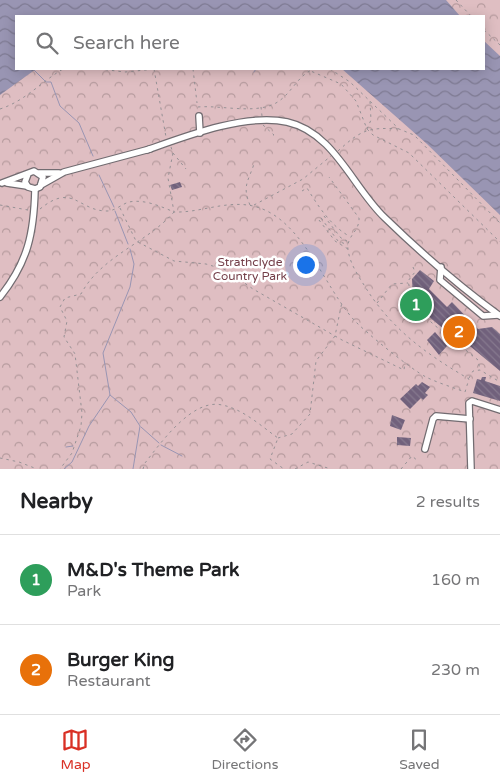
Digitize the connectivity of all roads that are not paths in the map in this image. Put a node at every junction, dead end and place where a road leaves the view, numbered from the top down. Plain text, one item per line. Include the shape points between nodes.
1 (199, 116) dead end
2 (262, 120) junction
3 (201, 124) junction
4 (209, 131) junction
5 (200, 133) junction
6 (147, 150) junction
7 (64, 172) junction
8 (39, 173) junction
9 (28, 174) junction
10 (1, 183) edge
11 (28, 186) junction
12 (42, 186) junction
13 (35, 189) junction
14 (441, 267) junction
15 (0, 297) edge
16 (499, 316) edge
17 (500, 410) edge
18 (470, 420) junction
19 (425, 449) dead end
20 (471, 469) edge

1 - 3 street
2 - 4 street
2 - 6 street
2 - 14 street via 288,122 313,134 334,154 384,218
3 - 4 street
3 - 5 street
4 - 5 street
5 - 6 street
6 - 7 street
7 - 8 street
7 - 12 street
8 - 9 street
8 - 12 street
9 - 10 street
9 - 11 street via 25,180
10 - 11 street
11 - 13 street
12 - 13 street
13 - 15 street via 29,245 20,270
14 - 16 street
14 - 16 street via 440,280 483,316
17 - 18 street via 471,401
18 - 19 street via 436,416
18 - 20 street

